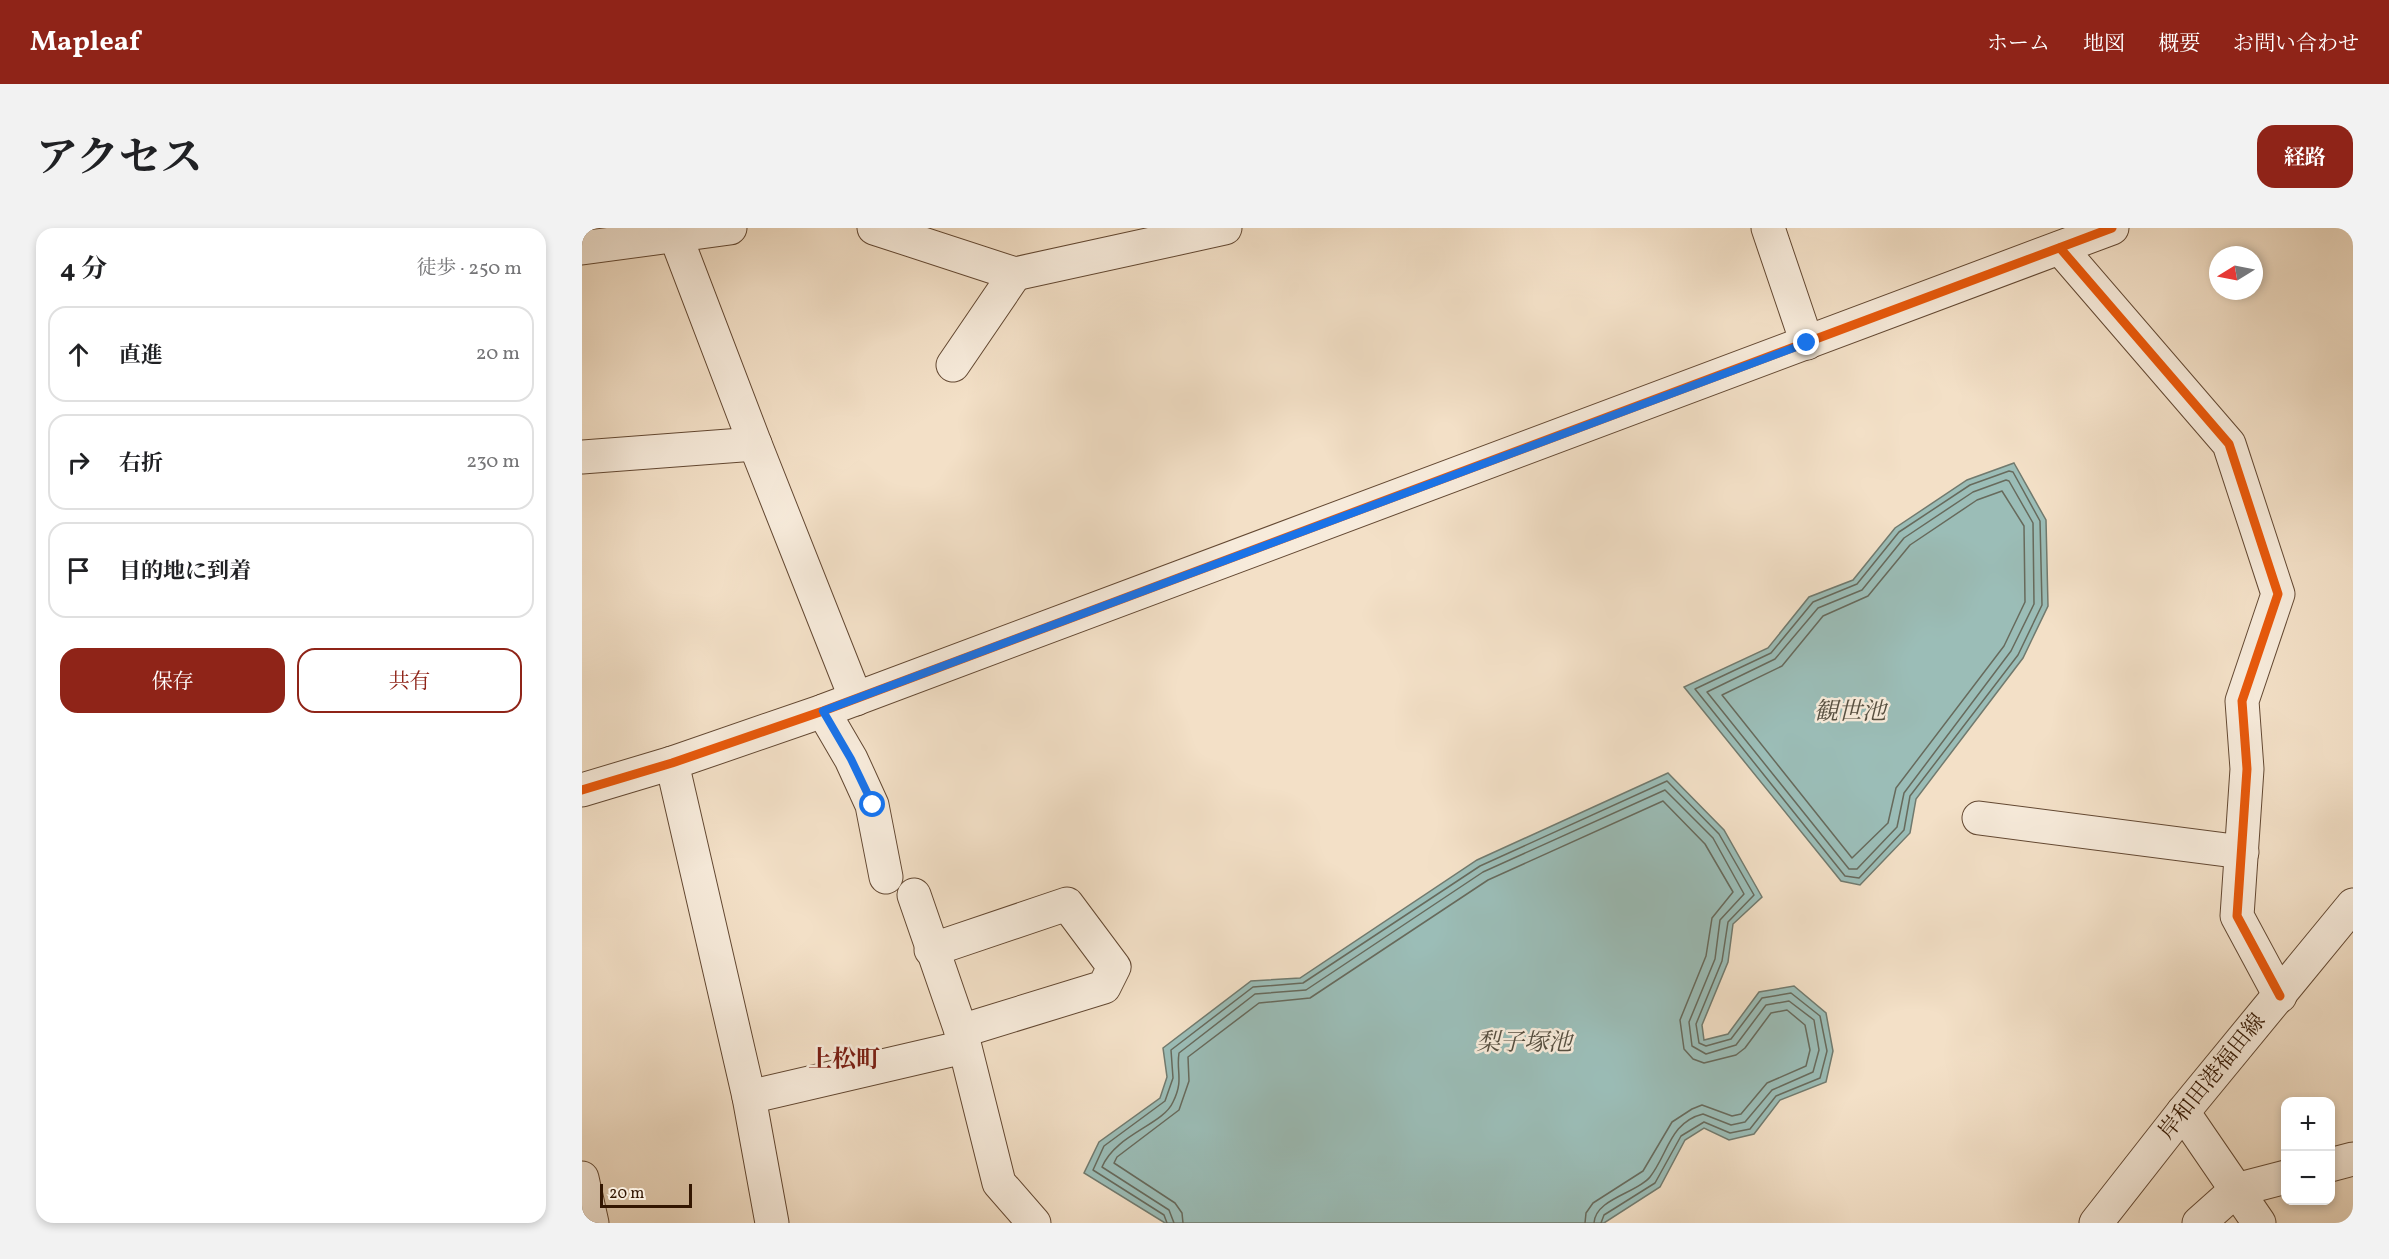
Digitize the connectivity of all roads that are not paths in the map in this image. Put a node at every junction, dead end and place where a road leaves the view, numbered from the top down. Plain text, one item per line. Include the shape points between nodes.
1 (730, 228) edge
2 (874, 228) edge
3 (1225, 228) edge
4 (1768, 228) edge
5 (2112, 228) edge
6 (676, 237) junction
7 (582, 248) edge
8 (2060, 248) junction
9 (1015, 274) junction
10 (1807, 343) junction
11 (953, 366) dead end
12 (754, 444) junction
13 (582, 457) edge
14 (856, 699) junction
15 (823, 711) junction
16 (672, 763) junction
17 (582, 790) edge
18 (1979, 818) dead end
19 (2242, 852) junction
20 (886, 877) dead end
21 (914, 895) dead end
22 (2353, 905) edge
23 (931, 950) junction
24 (2280, 996) junction
25 (962, 1039) junction
26 (749, 1097) junction
27 (2183, 1112) junction
28 (2353, 1159) edge
29 (2335, 1164) edge
30 (2281, 1177) edge
31 (582, 1178) edge
32 (2236, 1190) junction
33 (592, 1223) edge
34 (772, 1223) edge
35 (1034, 1223) edge
36 (2096, 1223) edge
37 (2199, 1223) edge
38 (2259, 1223) edge

1 - 6 street
2 - 9 street
3 - 9 street
4 - 10 street
5 - 8 street
6 - 7 street
6 - 12 street
8 - 10 street
8 - 19 street via 2229,444 2278,594 2242,701 2247,769
9 - 11 street
10 - 14 street
12 - 13 street
12 - 14 street
14 - 15 street
15 - 16 street
15 - 20 street via 873,805
16 - 17 street
16 - 26 street
18 - 19 street
19 - 24 street via 2237,916
21 - 23 street
22 - 24 street, 岸和田港福田線
23 - 25 street
23 - 25 street via 1067,904 1114,967 1104,987
24 - 27 street, 岸和田港福田線
25 - 26 street
25 - 35 street via 999,1183
26 - 34 street
27 - 32 street
27 - 36 street, 岸和田港福田線
28 - 29 street
30 - 32 street
31 - 33 street
32 - 37 street
32 - 38 street

